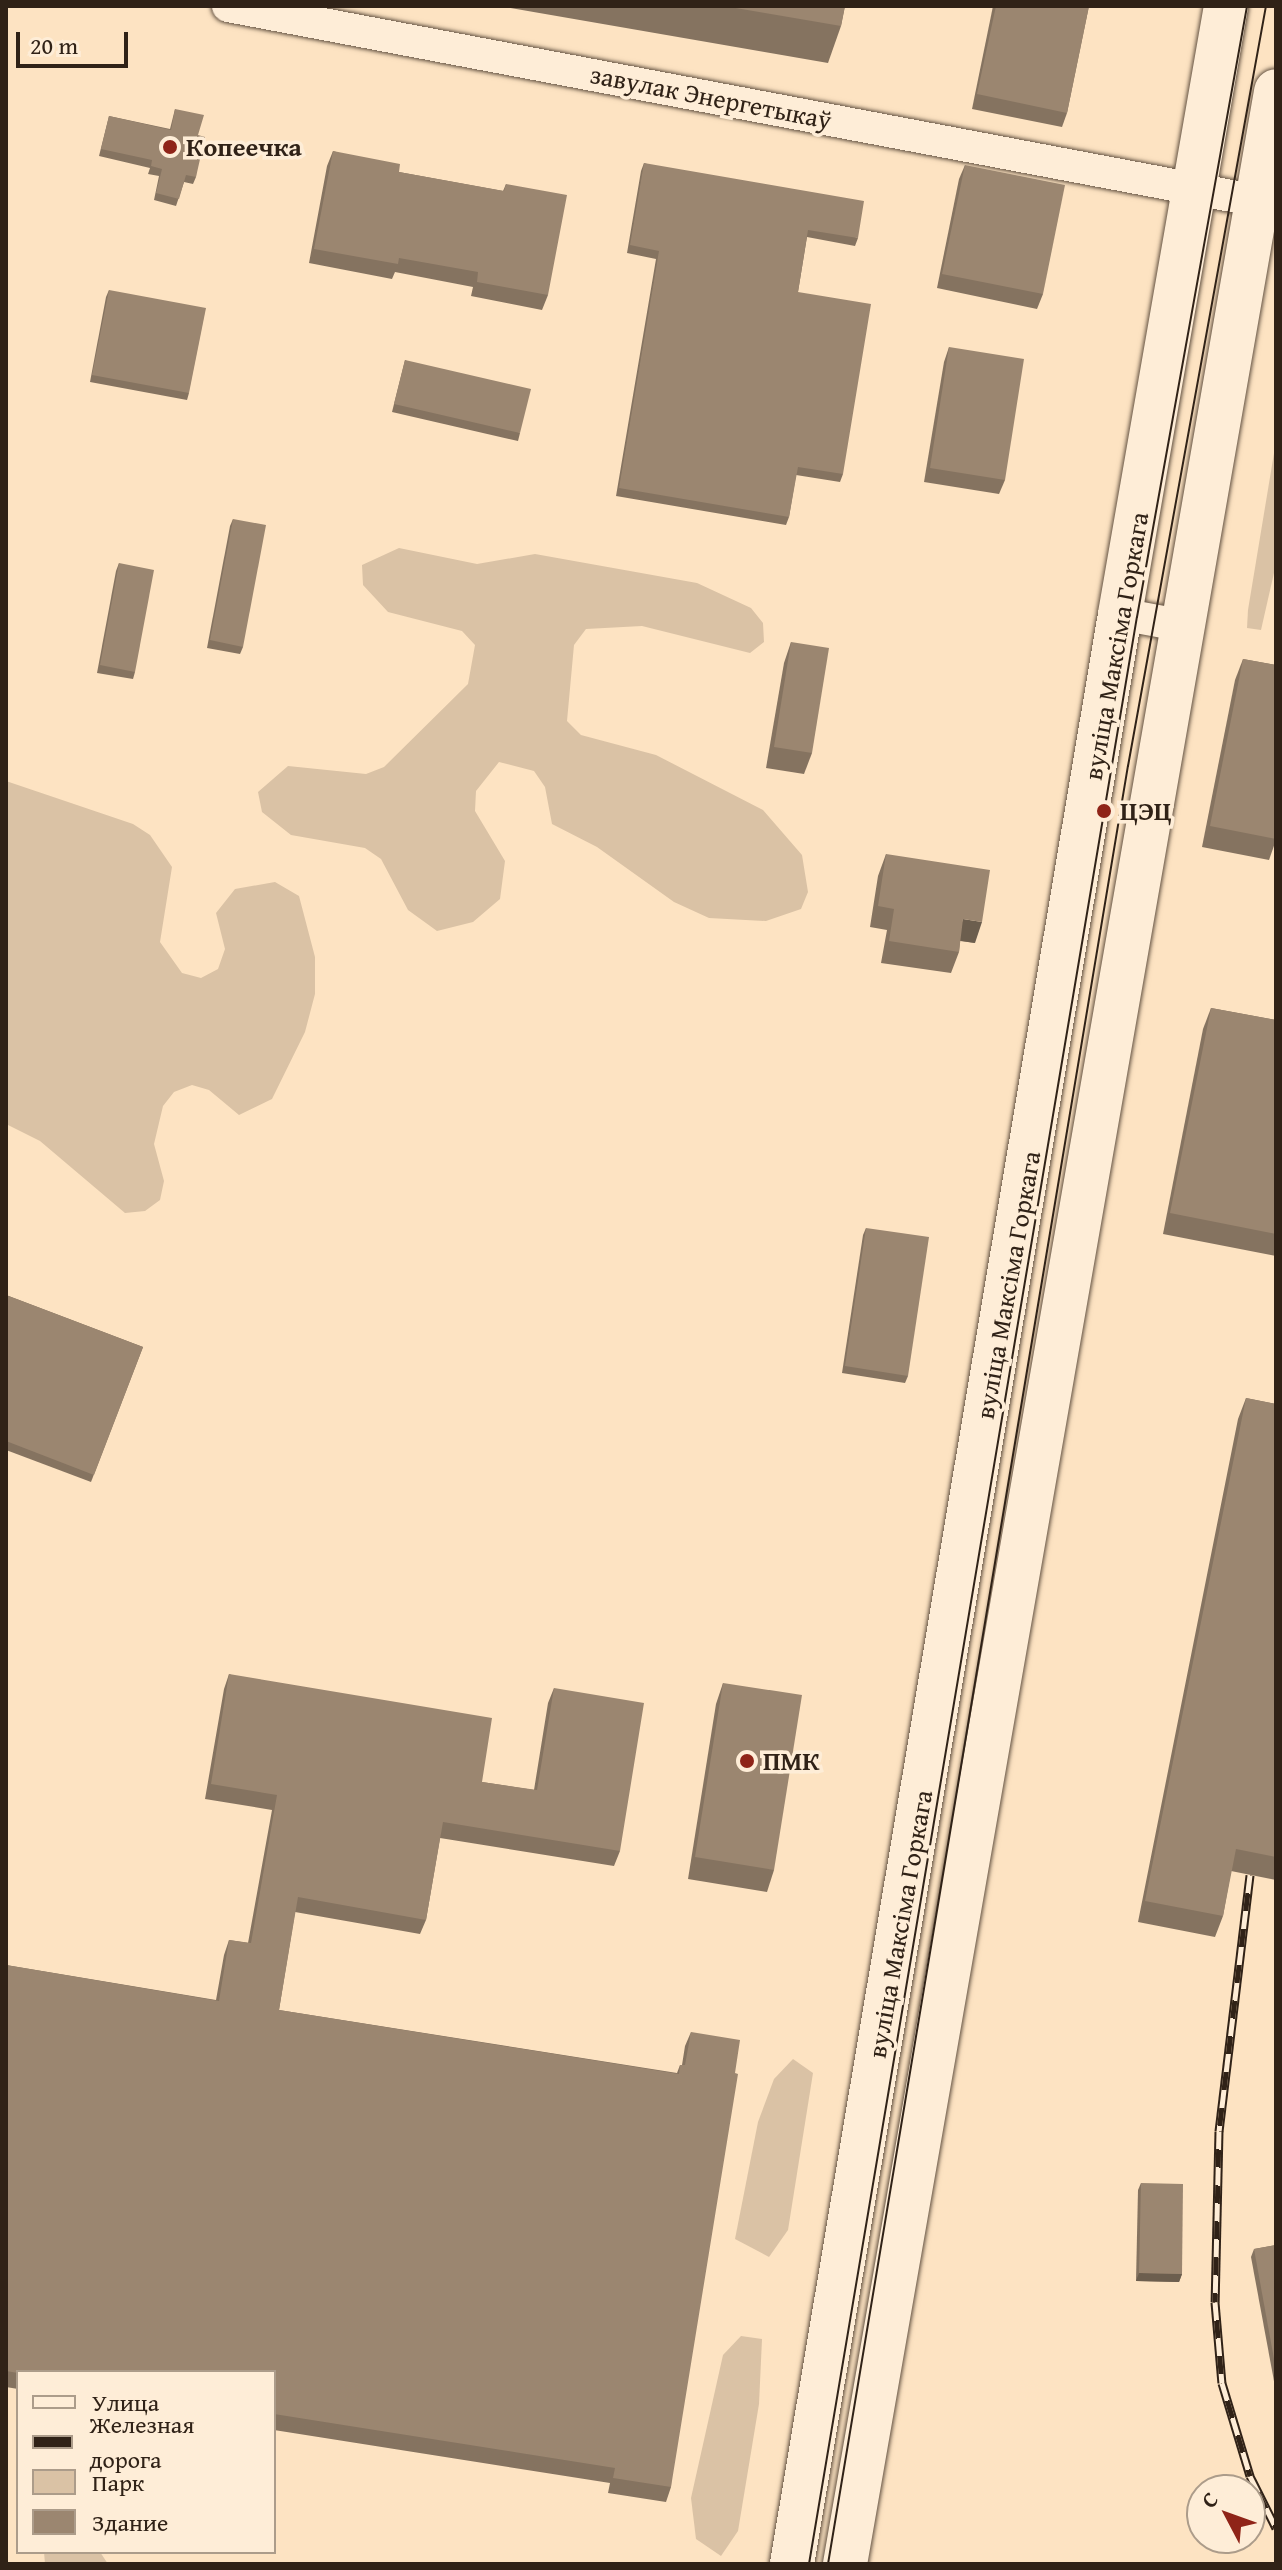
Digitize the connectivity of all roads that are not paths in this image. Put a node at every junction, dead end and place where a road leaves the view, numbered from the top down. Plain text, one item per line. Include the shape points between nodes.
1 (228, 6) edge
2 (1226, 6) edge
3 (1276, 91) edge
4 (1195, 189) junction
5 (1258, 201) junction
6 (1120, 614) junction
7 (1185, 626) junction
8 (792, 2564) edge
9 (845, 2564) edge

1 - 4 street, завулак Энергетыкаў
2 - 4 main road, вуліца Максіма Горкага
3 - 5 main road
4 - 5 street, завулак Энергетыкаў
4 - 6 main road, вуліца Максіма Горкага
5 - 7 main road
6 - 7 street
6 - 8 main road, вуліца Максіма Горкага
7 - 9 main road

